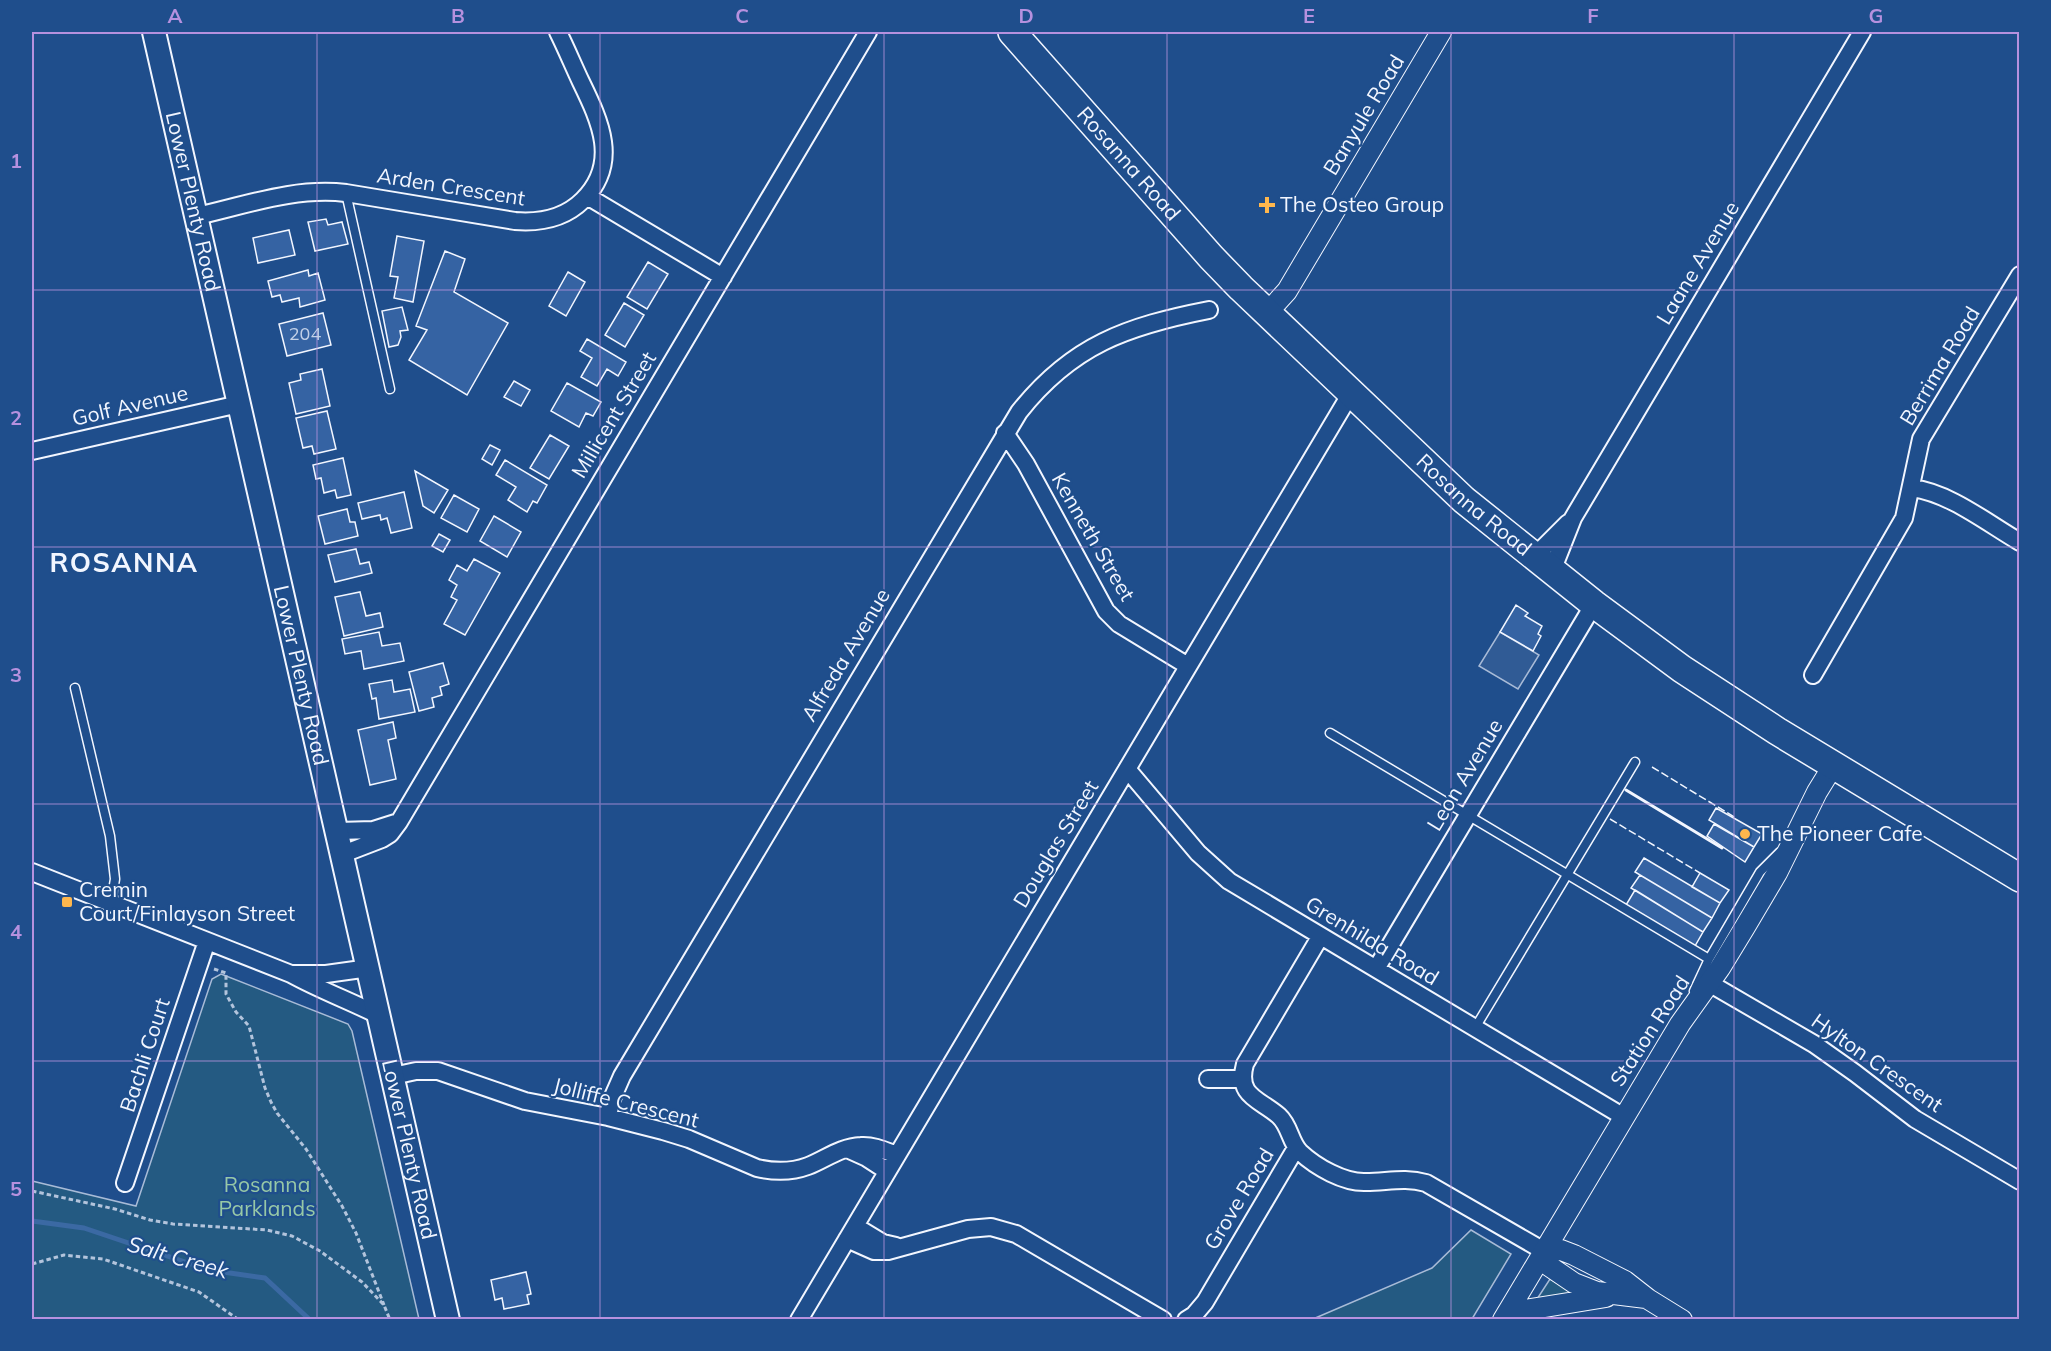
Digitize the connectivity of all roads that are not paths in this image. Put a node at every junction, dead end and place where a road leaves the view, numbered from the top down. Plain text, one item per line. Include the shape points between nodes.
1 (154, 32) edge
2 (558, 32) edge
3 (868, 32) edge
4 (1012, 32) edge
5 (1442, 32) edge
6 (1862, 32) edge
7 (346, 193) junction
8 (587, 196) junction
9 (197, 216) junction
10 (2019, 275) edge
11 (723, 277) junction
12 (1209, 310) dead end
13 (1268, 313) junction
14 (390, 389) dead end
15 (1351, 393) junction
16 (239, 404) junction
17 (1005, 433) junction
18 (32, 451) edge
19 (1912, 488) junction
20 (2019, 542) edge
21 (1543, 564) junction
22 (1594, 604) junction
23 (1188, 666) junction
24 (1813, 675) dead end
25 (75, 688) dead end
26 (1330, 733) dead end
27 (1635, 762) dead end
28 (1833, 766) junction
29 (1127, 769) junction
30 (1468, 815) junction
31 (399, 822) junction
32 (338, 831) junction
33 (1797, 834) junction
34 (343, 854) junction
35 (32, 872) edge
36 (1567, 874) junction
37 (2019, 878) edge
38 (111, 903) junction
39 (1320, 937) junction
40 (207, 941) junction
41 (1709, 959) junction
42 (369, 968) junction
43 (1376, 969) junction
44 (291, 974) junction
45 (1705, 980) junction
46 (380, 1016) junction
47 (1475, 1028) junction
48 (393, 1076) junction
49 (1243, 1078) junction
50 (1208, 1079) dead end
51 (608, 1117) junction
52 (1624, 1117) junction
53 (1296, 1148) junction
54 (846, 1149) junction
55 (897, 1155) junction
56 (887, 1171) junction
57 (2019, 1181) edge
58 (126, 1183) dead end
59 (851, 1232) junction
60 (1544, 1251) junction
61 (1618, 1295) junction
62 (1648, 1299) junction
63 (1505, 1316) edge
64 (448, 1320) edge
65 (800, 1320) edge
66 (1163, 1320) edge
67 (1186, 1320) edge
68 (1682, 1320) edge

1 - 9 main road, Lower Plenty Road
2 - 8 street, Arden Crescent via 594,108 603,139 603,163
3 - 11 street, Millicent Street
4 - 13 highway, Rosanna Road via 1211,257
5 - 13 street, Banyule Road via 1287,291
6 - 21 street, Laane Avenue
7 - 8 street, Arden Crescent via 528,222 566,213
7 - 9 street, Arden Crescent via 289,195
7 - 14 lane
8 - 11 street
9 - 16 main road, Lower Plenty Road
10 - 19 street, Berrima Road via 1921,439
11 - 31 street, Millicent Street
12 - 17 street, Alfreda Avenue via 1150,323 1085,351 1032,395
13 - 15 highway, Rosanna Road
15 - 21 highway, Rosanna Road via 1464,500
15 - 23 street, Douglas Street
16 - 18 street, Golf Avenue
16 - 32 main road, Lower Plenty Road
17 - 23 street, Kenneth Street via 1106,611 1119,624
17 - 51 street, Alfreda Avenue via 622,1076
19 - 20 street via 1943,497
19 - 24 street, Berrima Road via 1904,518
21 - 22 highway, Rosanna Road
22 - 28 highway, Rosanna Road via 1682,669
22 - 30 street, Leon Avenue
23 - 29 street, Douglas Street
25 - 38 lane via 110,836 115,879
26 - 30 lane
27 - 36 lane
28 - 33 street, Station Road
28 - 37 highway, Rosanna Road
29 - 39 street, Grenhilda Road via 1212,868
29 - 55 street, Douglas Street
30 - 36 lane
30 - 43 street, Leon Avenue
31 - 32 street via 373,830
31 - 34 street, Millicent Street via 382,839
32 - 34 main road, Lower Plenty Road
33 - 41 lane via 1760,872
33 - 45 street, Station Road via 1720,968
34 - 42 main road, Lower Plenty Road
35 - 38 street
36 - 41 lane
36 - 47 lane
38 - 40 street
39 - 43 street, Grenhilda Road
39 - 49 street via 1249,1057
40 - 44 street
40 - 58 street, Bachli Court
41 - 45 lane
42 - 44 street
42 - 46 main road, Lower Plenty Road
43 - 47 street, Grenhilda Road
44 - 46 street
45 - 52 street, Station Road
45 - 57 street, Hylton Crescent via 1814,1044 1915,1119
46 - 48 main road, Lower Plenty Road
47 - 52 street, Grenhilda Road
48 - 51 street, Jolliffe Crescent via 438,1071 525,1101
48 - 64 main road, Lower Plenty Road
49 - 50 street
49 - 53 street via 1252,1099 1281,1118
51 - 54 street, Jolliffe Crescent via 689,1139 767,1170 796,1170
52 - 60 street, Station Road
53 - 60 street, Grove Road via 1348,1180 1407,1179 1426,1183
53 - 67 street, Grove Road via 1205,1302
54 - 55 street, Jolliffe Crescent via 864,1146
54 - 56 street
55 - 56 street, Douglas Street
56 - 59 street, Douglas Street
59 - 65 street, Douglas Street
59 - 66 street via 900,1247 968,1229 999,1228 1027,1239
60 - 61 street, Grove Road via 1547,1263 1561,1275 1589,1289
60 - 62 street, Grove Road via 1570,1253 1626,1281
60 - 63 street, Station Road
61 - 62 street, Grove Road
61 - 63 street
62 - 68 street, Grove Road

